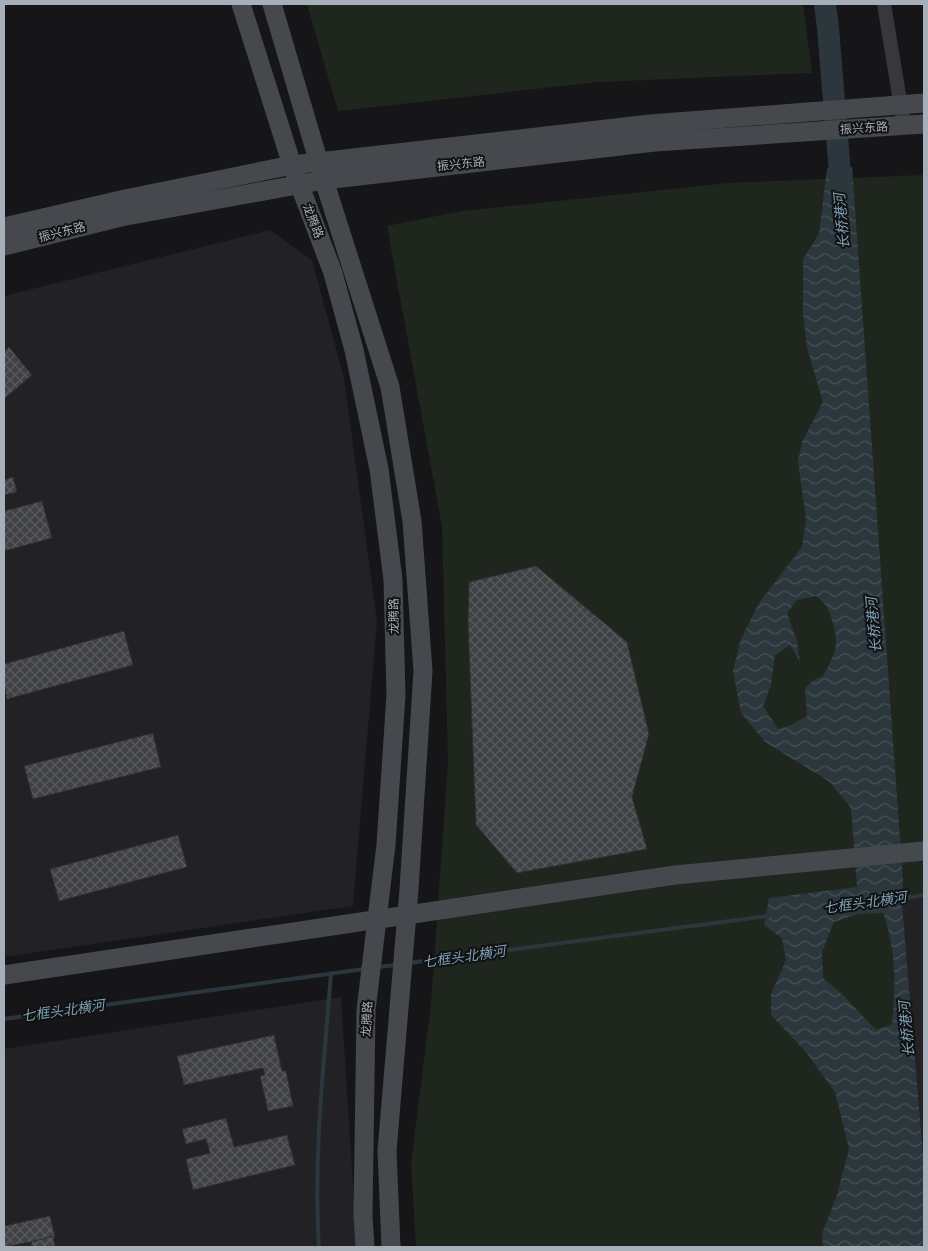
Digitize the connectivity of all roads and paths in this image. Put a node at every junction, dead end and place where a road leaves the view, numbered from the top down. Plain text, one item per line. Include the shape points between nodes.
1 (241, 4) edge
2 (272, 4) edge
3 (884, 4) edge
4 (924, 103) edge
5 (900, 105) junction
6 (924, 124) edge
7 (904, 125) junction
8 (292, 166) junction
9 (322, 171) junction
10 (299, 186) junction
11 (4, 227) edge
12 (4, 246) edge
13 (924, 851) edge
14 (407, 917) junction
15 (377, 921) junction
16 (4, 975) edge
17 (365, 1247) edge
18 (391, 1247) edge

1 - 8 main road, 龙腾路
2 - 9 main road, 龙腾路
3 - 5 street
4 - 5 main road, 振兴东路
5 - 7 street
5 - 9 main road, 振兴东路 via 650,124
6 - 7 main road, 振兴东路
7 - 9 main road, 振兴东路 via 655,142
8 - 9 main road, 振兴东路
8 - 10 main road, 龙腾路
8 - 11 main road, 振兴东路
9 - 10 main road, 振兴东路
9 - 14 main road, 龙腾路 via 390,387 412,521 423,671
10 - 12 main road, 振兴东路 via 121,218
10 - 15 main road, 龙腾路 via 333,273 354,350 379,469 393,580 396,695 386,845
13 - 14 main road via 675,875
14 - 15 main road
14 - 18 main road, 龙腾路 via 387,1151
15 - 16 main road
15 - 17 main road, 龙腾路 via 366,1010 362,1216

